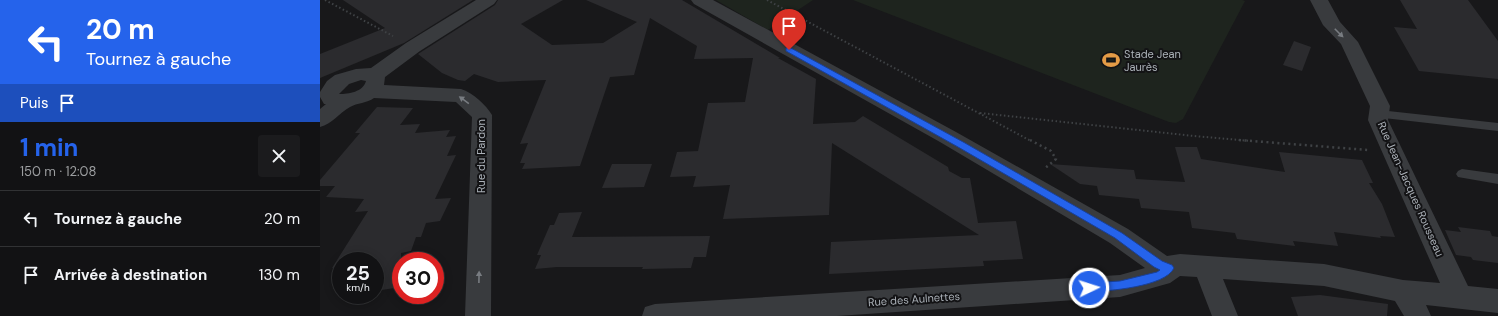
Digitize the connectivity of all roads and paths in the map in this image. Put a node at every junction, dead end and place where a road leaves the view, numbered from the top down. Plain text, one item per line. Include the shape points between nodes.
1 (325, 0) edge
2 (488, 0) edge
3 (700, 0) edge
4 (767, 0) edge
5 (1319, 0) edge
6 (413, 47) junction
7 (353, 75) junction
8 (371, 84) junction
9 (332, 94) edge
10 (980, 113) junction
11 (1379, 114) junction
12 (320, 120) edge
13 (1498, 127) edge
14 (1392, 152) junction
15 (1462, 174) dead end
16 (1498, 179) edge
17 (1028, 183) junction
18 (1206, 267) junction
19 (1169, 268) junction
20 (1403, 291) junction
21 (1459, 296) junction
22 (1498, 301) edge
23 (478, 316) edge
24 (655, 316) edge
25 (1224, 316) edge
26 (1418, 316) edge

1 - 6 path
2 - 6 street
3 - 17 street
4 - 10 path
5 -> 11 street, Rue Jean-Jacques Rousseau via 1332,25 1349,42 1380,106
6 - 7 street via 375,67
6 - 8 street
7 - 8 street, Rue du Pardon via 361,74
7 - 9 street via 341,81
8 - 9 street via 354,99
23 -> 8 street, Rue du Pardon via 482,115 461,96
9 - 12 street
10 - 14 path via 1194,136
10 - 17 path via 1051,152 1056,159
11 - 13 lane
11 - 14 street, Rue Jean-Jacques Rousseau via 1378,120
14 - 21 street, Rue Jean-Jacques Rousseau
15 - 16 lane
17 - 19 street via 1119,236 1158,264
18 - 19 street via 1180,265
18 - 20 street via 1324,274
18 - 25 street
19 - 24 street, Rue des Aulnettes via 1160,275 1120,286
20 - 21 street
20 - 26 street
21 - 22 street

